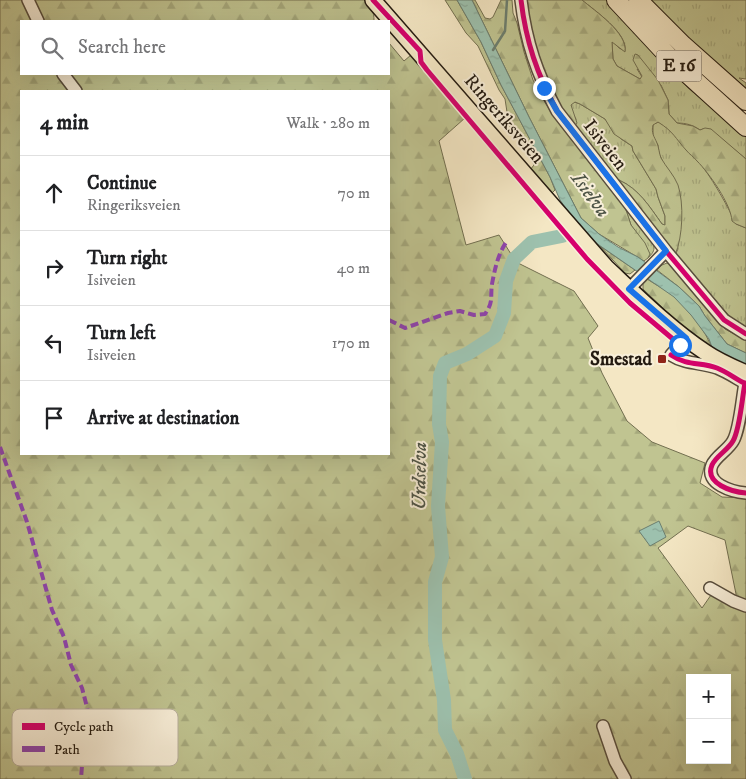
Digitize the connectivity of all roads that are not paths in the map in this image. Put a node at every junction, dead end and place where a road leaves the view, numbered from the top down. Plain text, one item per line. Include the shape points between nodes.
1 (28, 0) edge
2 (373, 0) edge
3 (521, 0) edge
4 (616, 0) edge
5 (638, 0) edge
6 (38, 20) edge
7 (64, 75) edge
8 (75, 90) edge
9 (746, 101) edge
10 (746, 127) edge
11 (666, 251) junction
12 (634, 284) junction
13 (746, 334) edge
14 (686, 338) junction
15 (746, 373) edge
16 (746, 493) edge
17 (710, 588) dead end
18 (746, 606) edge
19 (603, 726) dead end
20 (624, 779) edge

1 - 6 street
2 - 12 main road, Ringeriksveien via 584,244
3 - 11 street, Isiveien via 528,46 557,111
4 - 10 highway, E 16 via 676,64
5 - 9 highway, E 16
7 - 8 street
11 - 12 street
11 - 13 street, Isiveien via 724,320
12 - 14 main road, Ringeriksveien
14 - 15 main road, Ringeriksveien via 707,354
14 - 16 street via 671,355 690,364 716,368 745,383 733,441 713,464 711,471 713,479 720,485
17 - 18 street
19 - 20 street

